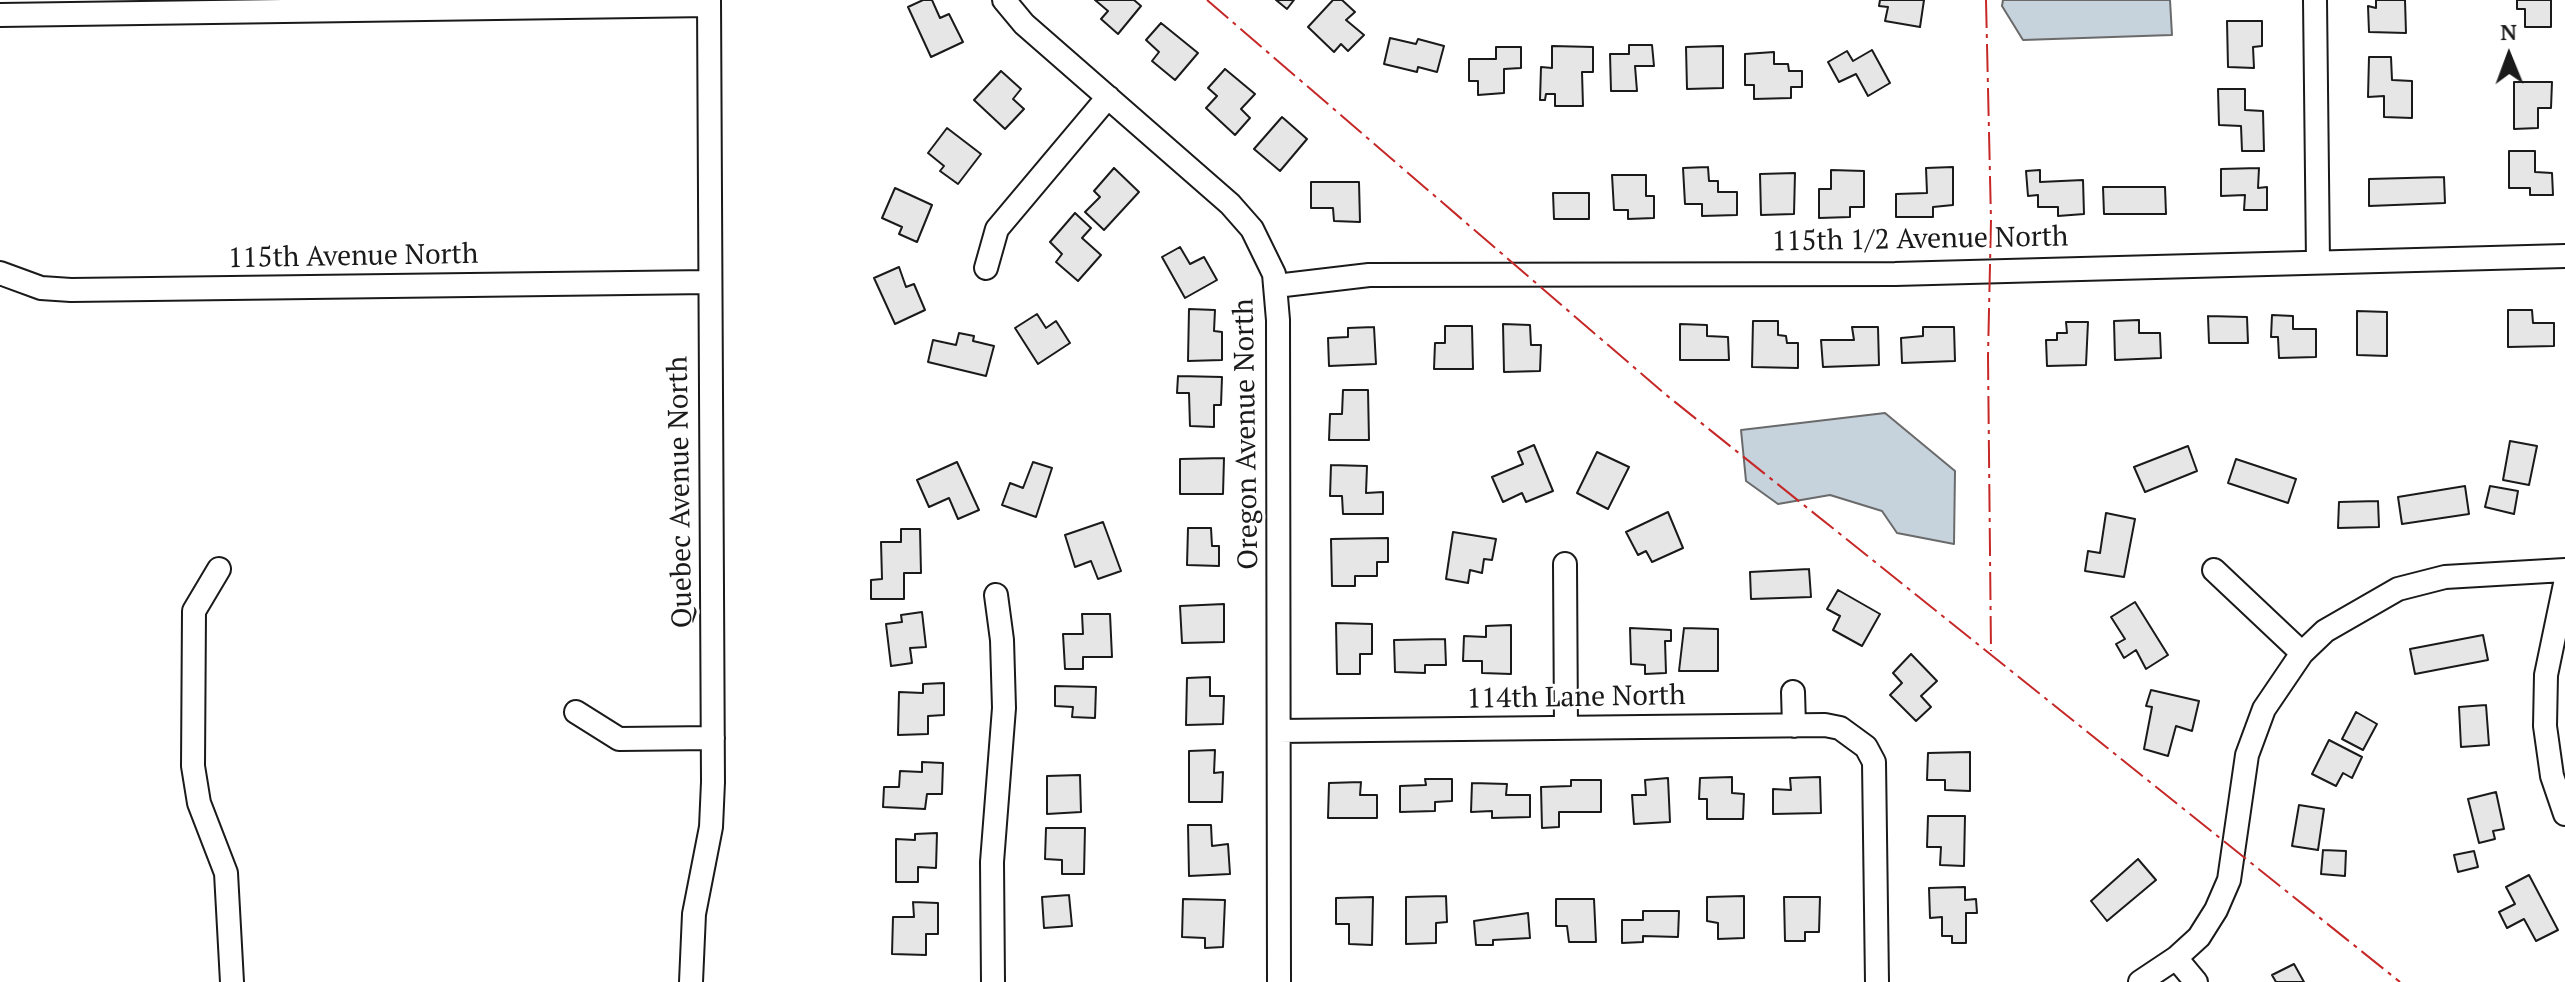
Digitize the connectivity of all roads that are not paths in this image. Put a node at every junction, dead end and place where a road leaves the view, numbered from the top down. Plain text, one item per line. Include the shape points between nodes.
1 (1004, 0) edge
2 (2315, 0) edge
3 (709, 3) edge
4 (280, 5) edge
5 (0, 15) edge
6 (1108, 97) junction
7 (2565, 256) edge
8 (2318, 262) junction
9 (986, 268) dead end
10 (0, 273) edge
11 (709, 282) junction
12 (1276, 286) junction
13 (1565, 564) dead end
14 (219, 569) dead end
15 (2214, 570) dead end
16 (2565, 570) edge
17 (2565, 584) edge
18 (996, 595) dead end
19 (2302, 653) junction
20 (1793, 692) dead end
21 (576, 712) dead end
22 (1794, 726) junction
23 (1566, 728) junction
24 (1279, 731) junction
25 (713, 738) junction
26 (2565, 814) edge
27 (2176, 958) junction
28 (232, 982) edge
29 (691, 982) edge
30 (993, 982) edge
31 (1279, 982) edge
32 (1877, 982) edge
33 (2140, 982) edge
34 (2196, 982) edge

1 - 6 street, Oregon Avenue North
2 - 8 street
3 - 4 street
3 - 11 street, Quebec Avenue North
4 - 5 street
6 - 9 street via 997,229
6 - 12 street, Oregon Avenue North via 1230,204 1252,229
7 - 8 street, 115th 1/2 Avenue North
8 - 12 street, 115th 1/2 Avenue North via 1895,274 1369,275
10 - 11 street, 115th Avenue North via 41,288 71,290
11 - 25 street, Quebec Avenue North
12 - 24 street, Oregon Avenue North
13 - 23 street
14 - 28 street via 194,611 193,766 199,803 226,873
15 - 19 street
16 - 19 street via 2445,577 2398,589 2325,631
17 - 26 street via 2546,675 2545,726 2552,776
18 - 30 street via 1004,708 992,862
19 - 27 street via 2264,709 2247,755 2229,880 2199,937
20 - 22 street
21 - 25 street via 619,739
22 - 23 street, 114th Lane North
22 - 32 street, 114th Lane North via 1840,728 1866,747 1874,762
23 - 24 street, 114th Lane North
24 - 31 street, Oregon Avenue North
25 - 29 street, Quebec Avenue North via 711,827 694,914
27 - 33 street
27 - 34 street

